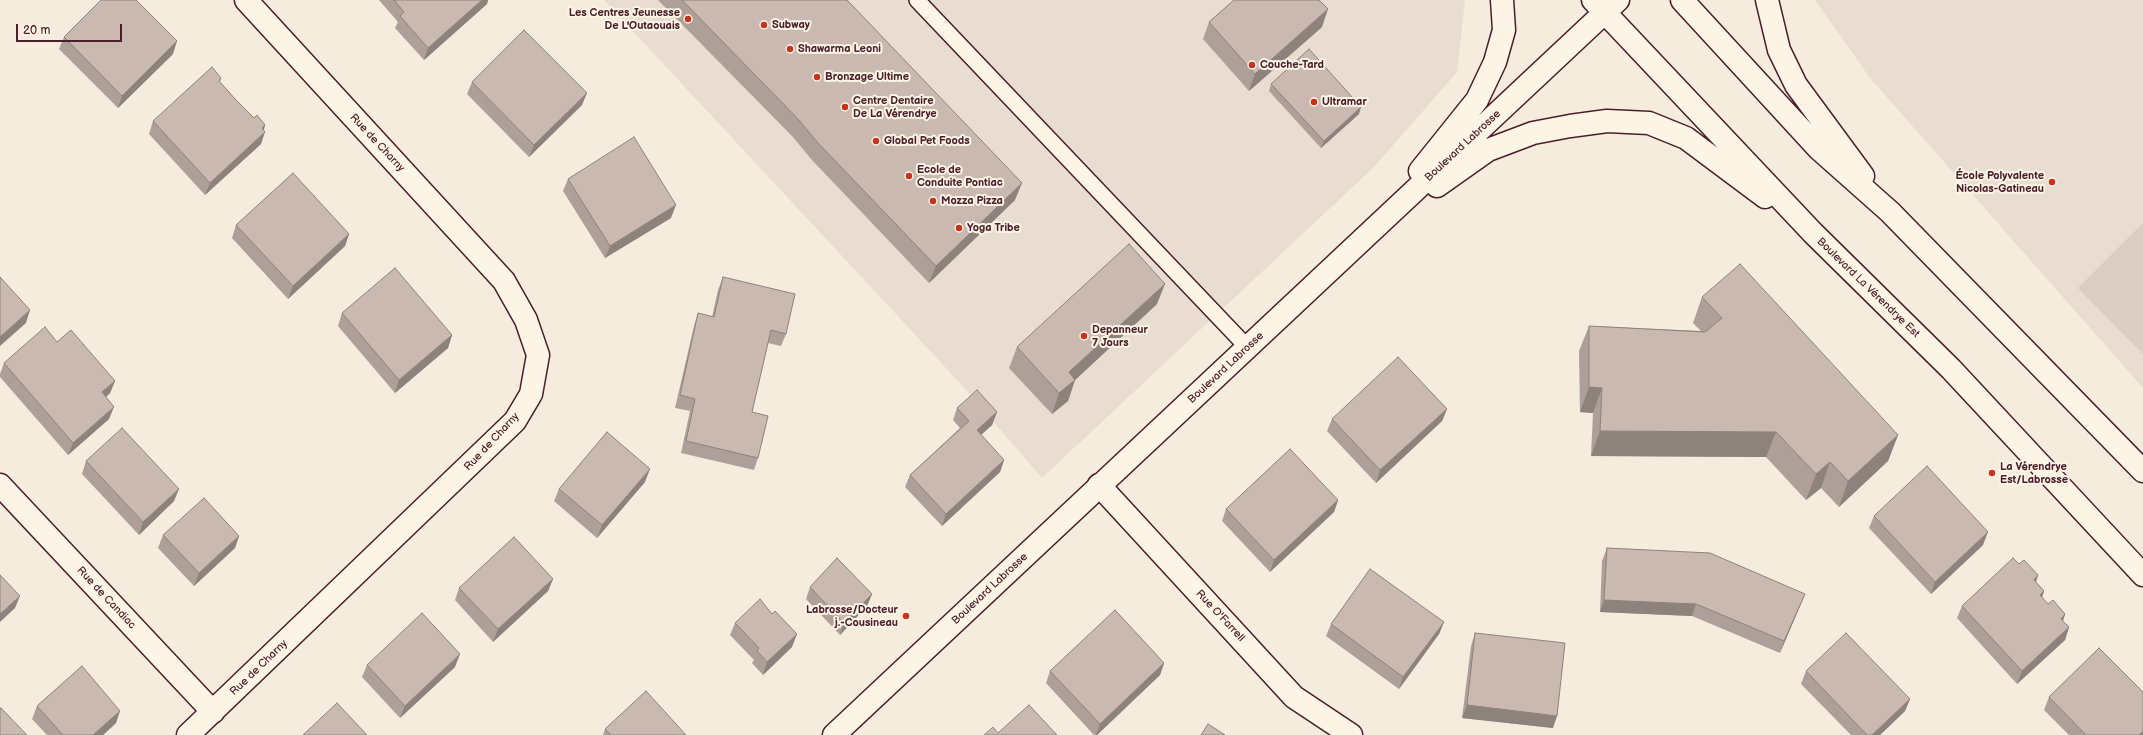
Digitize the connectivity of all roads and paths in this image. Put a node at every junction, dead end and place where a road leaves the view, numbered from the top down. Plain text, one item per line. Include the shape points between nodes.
1 (246, 0) edge
2 (917, 0) edge
3 (1502, 0) edge
4 (1682, 0) edge
5 (1767, 0) edge
6 (1606, 4) edge
7 (1890, 212) junction
8 (1371, 233) junction
9 (1813, 233) junction
10 (1248, 348) junction
11 (2143, 471) edge
12 (0, 485) edge
13 (1099, 485) junction
14 (2143, 575) edge
15 (213, 712) junction
16 (188, 735) edge
17 (834, 735) edge
18 (1351, 735) edge

1 - 15 main road, Rue de Charny via 504,281 526,320 538,355 531,394 515,421
2 - 10 lane
3 - 8 main road via 1504,30 1495,62 1477,100
4 - 7 main road via 1819,149
5 - 7 main road via 1779,50 1796,85
6 - 8 main road, Boulevard Labrosse
6 - 9 main road, Boulevard La Vérendrye Est
7 - 11 main road
8 - 9 main road via 1488,150 1533,133 1607,121 1649,123 1686,138
8 - 10 main road, Boulevard Labrosse
9 - 14 main road, Boulevard La Vérendrye Est via 1951,369
10 - 13 main road, Boulevard Labrosse
12 - 15 main road, Rue de Candiac
13 - 17 main road, Boulevard Labrosse
13 - 18 main road, Rue O'Farrell via 1294,696
15 - 16 main road, Rue de Charny

